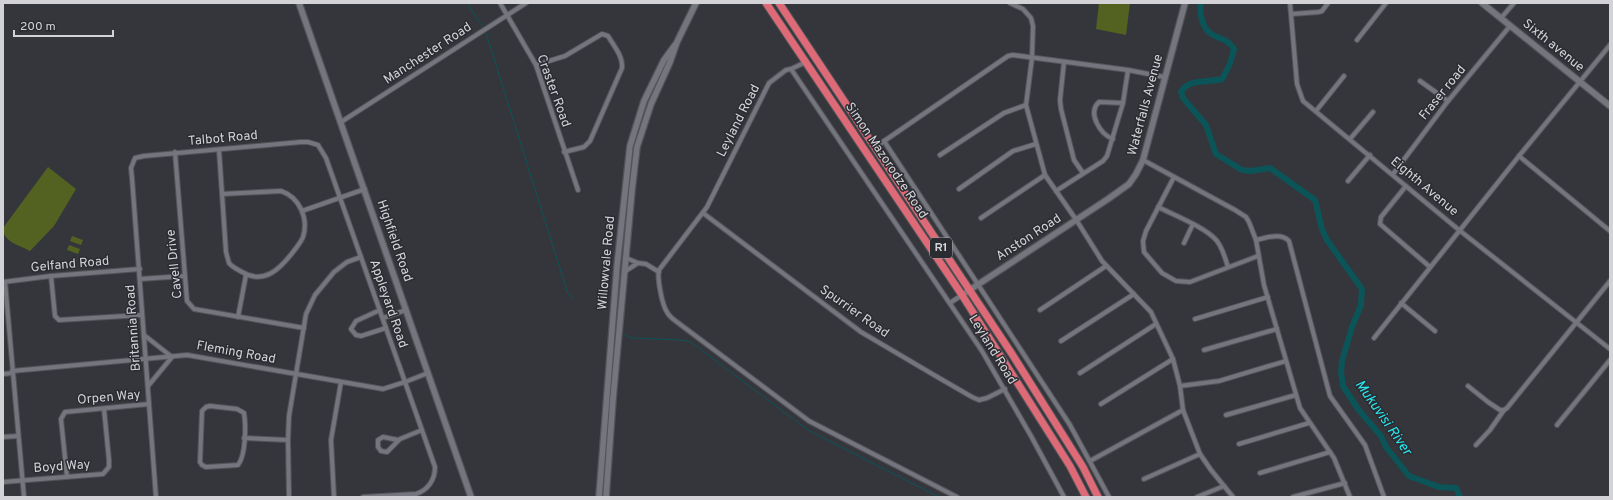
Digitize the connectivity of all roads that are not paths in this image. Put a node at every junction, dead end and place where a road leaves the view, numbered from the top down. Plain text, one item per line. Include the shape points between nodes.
1 (299, 3) edge
2 (500, 3) edge
3 (526, 3) edge
4 (696, 3) edge
5 (766, 3) edge
6 (779, 3) edge
7 (1010, 3) edge
8 (1185, 3) edge
9 (1290, 3) edge
10 (1328, 3) edge
11 (1386, 3) edge
12 (1482, 3) edge
13 (1514, 3) edge
14 (1292, 14) junction
15 (507, 15) junction
16 (1501, 18) junction
17 (1510, 26) junction
18 (1357, 40) dead end
19 (677, 42) junction
20 (1610, 45) edge
21 (1032, 58) junction
22 (806, 62) junction
23 (1064, 62) junction
24 (536, 65) junction
25 (791, 69) junction
26 (1128, 70) junction
27 (1344, 76) dead end
28 (1164, 77) junction
29 (1420, 81) dead end
30 (1580, 82) junction
31 (1448, 101) junction
32 (1123, 103) junction
33 (1026, 105) junction
34 (1610, 106) edge
35 (1316, 111) junction
36 (1373, 112) dead end
37 (341, 122) junction
38 (1350, 139) junction
39 (1113, 140) junction
40 (884, 141) junction
41 (313, 143) joint
42 (1036, 144) junction
43 (874, 148) junction
44 (219, 150) junction
45 (175, 152) junction
46 (564, 152) junction
47 (940, 155) dead end
48 (1370, 155) junction
49 (1519, 156) junction
50 (135, 158) joint
51 (1143, 160) junction
52 (1082, 173) junction
53 (1393, 174) junction
54 (1045, 175) junction
55 (1174, 177) junction
56 (1348, 181) dead end
57 (1406, 186) junction
58 (365, 189) junction
59 (959, 189) dead end
60 (578, 190) dead end
61 (1056, 191) junction
62 (222, 194) junction
63 (340, 198) junction
64 (1108, 199) joint
65 (1158, 207) junction
66 (302, 211) junction
67 (703, 213) junction
68 (981, 218) dead end
69 (1077, 221) junction
70 (1193, 224) junction
71 (1459, 230) junction
72 (1610, 231) edge
73 (1256, 240) junction
74 (1184, 243) dead end
75 (1258, 256) junction
76 (361, 257) junction
77 (626, 258) junction
78 (638, 263) junction
79 (1106, 266) junction
80 (1430, 266) junction
81 (1228, 267) junction
82 (140, 269) junction
83 (624, 272) junction
84 (659, 272) junction
85 (246, 275) junction
86 (51, 276) junction
87 (185, 276) junction
88 (140, 278) junction
89 (1610, 281) edge
90 (4, 282) edge
91 (978, 286) junction
92 (970, 290) junction
93 (1134, 294) junction
94 (962, 295) junction
95 (1268, 297) junction
96 (950, 303) junction
97 (1401, 303) junction
98 (380, 310) junction
99 (406, 310) junction
100 (1040, 310) dead end
101 (997, 313) junction
102 (142, 315) junction
103 (238, 317) junction
104 (383, 318) junction
105 (989, 319) junction
106 (1195, 319) dead end
107 (1576, 322) junction
108 (1156, 324) junction
109 (304, 328) junction
110 (386, 328) junction
111 (9, 329) junction
112 (1277, 329) junction
113 (3, 330) edge
114 (1435, 331) dead end
115 (144, 335) junction
116 (1374, 338) dead end
117 (1060, 341) dead end
118 (1610, 348) edge
119 (1204, 350) dead end
120 (172, 357) junction
121 (1173, 359) junction
122 (146, 360) junction
123 (1610, 360) edge
124 (1286, 361) junction
125 (13, 372) junction
126 (428, 373) junction
127 (1080, 373) dead end
128 (3, 374) edge
129 (296, 374) junction
130 (342, 382) junction
131 (406, 382) junction
132 (148, 386) junction
133 (1180, 386) junction
134 (1468, 386) dead end
135 (1005, 389) junction
136 (1296, 395) junction
137 (148, 404) junction
138 (1100, 404) dead end
139 (104, 409) junction
140 (1183, 410) junction
141 (1504, 410) junction
142 (1226, 415) dead end
143 (1309, 423) junction
144 (1557, 425) dead end
145 (422, 430) junction
146 (18, 436) junction
147 (3, 437) edge
148 (244, 438) junction
149 (288, 440) junction
150 (398, 440) junction
151 (1239, 444) dead end
152 (1476, 445) dead end
153 (1330, 452) junction
154 (1200, 454) junction
155 (1090, 461) junction
156 (1260, 473) dead end
157 (67, 477) junction
158 (1144, 479) dead end
159 (23, 481) junction
160 (3, 482) edge
161 (1345, 483) junction
162 (468, 486) junction
163 (1224, 486) junction
164 (24, 497) edge
165 (156, 497) edge
166 (289, 497) edge
167 (334, 497) edge
168 (363, 497) edge
169 (471, 497) edge
170 (475, 497) edge
171 (599, 497) edge
172 (606, 497) edge
173 (957, 497) edge
174 (1064, 497) edge
175 (1086, 497) edge
176 (1098, 497) edge
177 (1109, 497) edge
178 (1197, 497) edge
179 (1233, 497) edge
180 (1293, 497) edge
181 (1350, 497) edge
182 (1384, 497) edge

1 - 37 main road, Highfield Road
2 - 15 street, Craster Road
3 - 15 street, Manchester Road
4 - 19 main road, Willowvale Road
5 - 22 highway, Simon Mazorodze Road / R1
6 - 43 highway, Simon Mazorodze Road / R1
7 - 21 street via 1024,9 1031,18
8 - 28 main road, Waterfalls Avenue
9 - 14 street, Eighth Avenue
10 - 14 street via 1319,12
11 - 18 street
12 - 16 main road, Sixth avenue
13 - 16 street
14 - 35 street, Eighth Avenue via 1297,84 1302,98
15 - 24 street, Craster Road
15 - 37 street, Manchester Road
16 - 17 main road, Sixth avenue
17 - 30 main road, Sixth avenue
17 - 31 street, Fraser road
19 - 77 main road, Willowvale Road via 640,136 632,182
19 - 171 main road, Willowvale Road via 664,60 644,101 630,146 617,266
20 - 30 street
21 - 23 street
21 - 33 street
21 - 40 street via 1014,55 1003,59
22 - 25 street
22 - 94 highway, Simon Mazorodze Road / R1
23 - 26 street
23 - 52 street via 1061,109 1074,160
24 - 46 street, Craster Road
24 - 46 street via 565,56 602,34 608,36 621,56 622,68 590,142 584,147
25 - 67 street, Leyland Road via 769,82
25 - 96 street, Leyland Road
26 - 28 street
26 - 32 street
27 - 35 street
28 - 51 main road, Waterfalls Avenue
29 - 31 street
30 - 34 main road, Sixth avenue
30 - 49 street
31 - 53 street, Fraser road
32 - 39 street
32 - 39 street via 1099,102 1095,108 1094,116 1100,128
33 - 42 street
33 - 47 street via 1004,113
35 - 38 street, Eighth Avenue
36 - 38 street
37 - 58 main road, Highfield Road
38 - 48 street, Eighth Avenue
39 - 52 street via 1103,161
40 - 43 street
40 - 91 street
41 - 44 street, Talbot Road
41 - 63 street, Appleyard Road via 318,145 326,158
42 - 54 street
42 - 59 street via 1013,151
43 - 92 highway, Simon Mazorodze Road / R1
44 - 45 street, Talbot Road
44 - 62 street
45 - 50 street, Talbot Road
45 - 87 street, Cavell Drive
46 - 60 street, Craster Road
48 - 53 street, Eighth Avenue
48 - 56 street
49 - 71 street
49 - 72 street
50 - 82 street, Britannia Road via 131,168
51 - 55 street
51 - 64 main road, Waterfalls Avenue via 1133,178
52 - 61 street
53 - 57 street, Eighth Avenue
54 - 61 street
54 - 68 street
55 - 65 street
55 - 73 street via 1241,213 1249,222
57 - 71 street, Eighth Avenue
57 - 80 street via 1381,217 1380,224
58 - 63 street
58 - 99 main road, Highfield Road
61 - 69 street
62 - 66 street via 281,191 292,196
62 - 85 street via 228,261 231,266
63 - 66 street
63 - 76 street, Appleyard Road
64 - 69 main road, Anston Road
65 - 70 street
65 - 81 street via 1142,246 1148,258 1162,273 1176,281 1190,282
66 - 85 street via 304,235 287,260 266,276
67 - 84 street, Leyland Road
67 - 135 street, Spurrier Road via 861,332 934,375 979,400
69 - 79 street
69 - 91 main road, Anston Road
70 - 74 street
70 - 81 street via 1217,242
71 - 80 street
71 - 107 street, Eighth Avenue
73 - 75 street
73 - 182 street via 1279,236 1289,241 1330,396 1365,445
75 - 81 street
75 - 95 street
76 - 98 street, Appleyard Road
76 - 109 street via 342,265 315,295 306,314
77 - 78 street
77 - 83 main road, Willowvale Road
78 - 83 street
78 - 84 street via 646,264
79 - 93 street
79 - 100 street
80 - 97 street
82 - 86 street, Gelfand Road
82 - 88 street, Britannia Road
83 - 172 main road, Willowvale Road
84 - 173 street via 664,307 670,316 757,382 820,427
85 - 103 street
86 - 90 street, Gelfand Road
86 - 102 street via 54,316 59,320
87 - 88 street
87 - 103 street, Cavell Drive via 187,301 194,309
88 - 102 street, Britannia Road
89 - 107 street
90 - 111 street
91 - 92 main road, Anston Road
91 - 101 street
92 - 94 main road, Anston Road
92 - 105 highway, Simon Mazorodze Road / R1
93 - 108 street via 1148,307
93 - 117 street
94 - 96 street
94 - 175 highway, Simon Mazorodze Road / R1 via 1070,466
95 - 106 street
95 - 112 street
96 - 135 street, Leyland Road
97 - 114 street
97 - 116 street
98 - 104 street, Appleyard Road
98 - 110 street via 356,321 351,329 356,335 361,336
99 - 104 street
99 - 126 main road, Highfield Road
101 - 105 street
101 - 155 street via 1070,425
102 - 115 street, Britannia Road
103 - 109 street, Cavell Drive
104 - 110 street, Appleyard Road
105 - 176 highway, Simon Mazorodze Road / R1 via 1083,467
107 - 118 street, Eighth Avenue
107 - 141 street
108 - 121 street
108 - 127 street
109 - 129 street
110 - 131 street, Appleyard Road
111 - 113 street
111 - 125 street
112 - 119 street
112 - 124 street
115 - 120 street
115 - 122 street, Britannia Road
120 - 122 street, Fleming Road
120 - 129 street, Fleming Road via 198,356
120 - 132 street
121 - 133 street
121 - 138 street
122 - 125 street, Fleming Road
122 - 132 street, Britannia Road
123 - 144 street
124 - 133 street via 1215,382
124 - 136 street
125 - 128 street, Fleming Road
125 - 146 street
126 - 131 street, Fleming Road
126 - 162 main road, Highfield Road
129 - 130 street, Fleming Road
129 - 149 street
130 - 131 street, Fleming Road via 383,389
130 - 167 street via 331,440
131 - 145 street, Appleyard Road
132 - 137 street, Britannia Road
133 - 140 street
134 - 141 street via 1500,410
135 - 174 street, Leyland Road
136 - 142 street
136 - 143 street via 1302,414
137 - 139 street, Orpen Way
137 - 165 street, Britannia Road
139 - 157 street, Boyd Way via 109,460 107,471 103,474
139 - 157 street, Orpen Way via 65,412 62,415
140 - 154 street
140 - 155 street
141 - 152 street
143 - 151 street
143 - 153 street
145 - 150 street
145 - 168 street, Appleyard Road via 435,471 424,490 416,494
146 - 147 street
146 - 159 street
148 - 148 street via 242,458 238,465 206,467 200,462 201,417 206,407 241,411 244,417
148 - 149 street
149 - 166 street
150 - 150 street via 384,437 378,440 378,447 387,452
153 - 156 street
153 - 161 street
154 - 158 street
154 - 163 street
155 - 177 street
157 - 159 street, Boyd Way
159 - 160 street, Boyd Way
159 - 164 street
161 - 180 street
161 - 181 street
162 - 169 main road, Highfield Road
162 - 170 main road, Highfield Road
163 - 178 street
163 - 179 street

